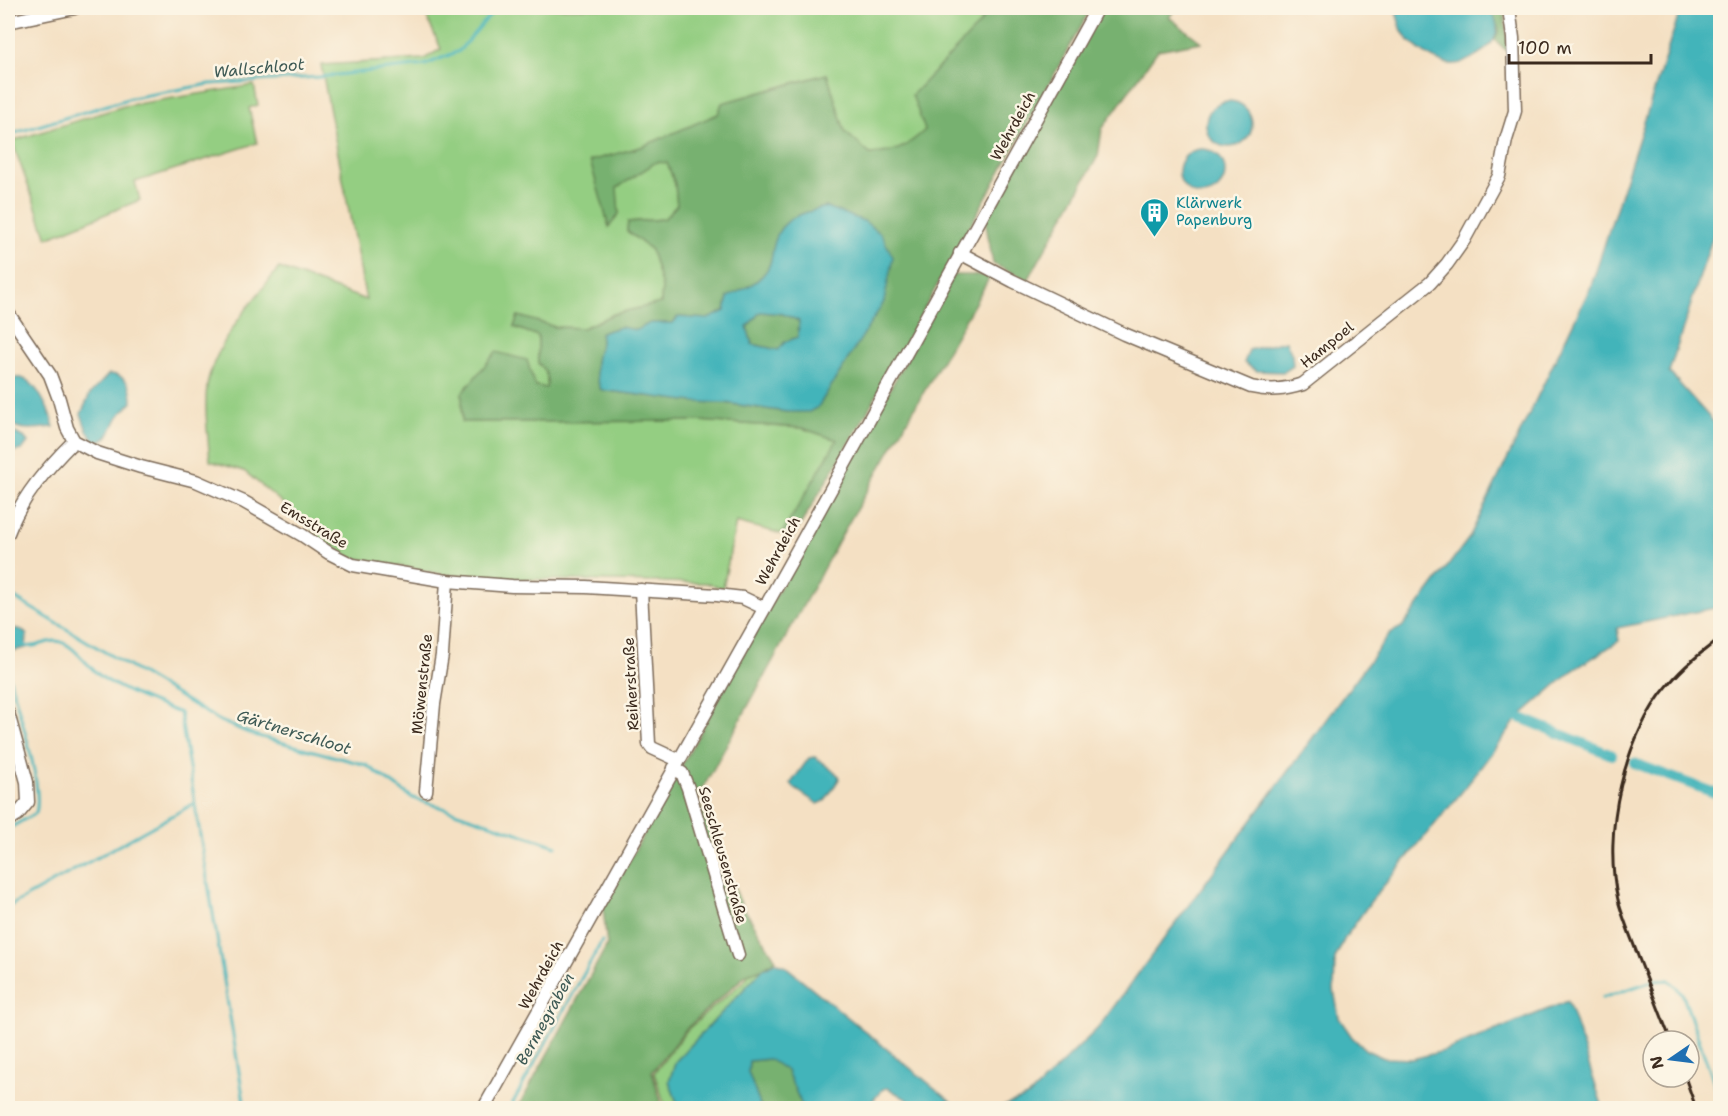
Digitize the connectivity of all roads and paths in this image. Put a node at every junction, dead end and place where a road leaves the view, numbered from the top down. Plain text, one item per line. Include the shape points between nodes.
1 (75, 8) edge
2 (1097, 8) edge
3 (1509, 8) edge
4 (8, 22) edge
5 (960, 253) junction
6 (8, 313) edge
7 (74, 441) junction
8 (8, 533) edge
9 (447, 581) junction
10 (641, 590) junction
11 (764, 608) junction
12 (8, 713) edge
13 (676, 764) junction
14 (426, 790) dead end
15 (8, 820) edge
16 (738, 955) dead end
17 (484, 1108) edge

1 - 4 street
2 - 5 street, Wehrdeich
3 - 5 street, Hampoel via 1515,111 1492,190 1464,240 1430,283 1303,384 1287,390 1251,387 1114,330
5 - 11 street, Wehrdeich
6 - 7 street via 50,375
7 - 8 street via 29,491
7 - 9 street, Emsstraße via 98,453 196,481 244,501 353,565
9 - 10 street, Emsstraße
9 - 14 street, Möwenstraße
10 - 11 street, Emsstraße via 743,598
10 - 13 street, Reiherstraße via 649,744
11 - 13 street, Wehrdeich
12 - 15 street via 27,782 28,802
13 - 16 street, Seeschleusenstraße via 688,788
13 - 17 street, Wehrdeich

